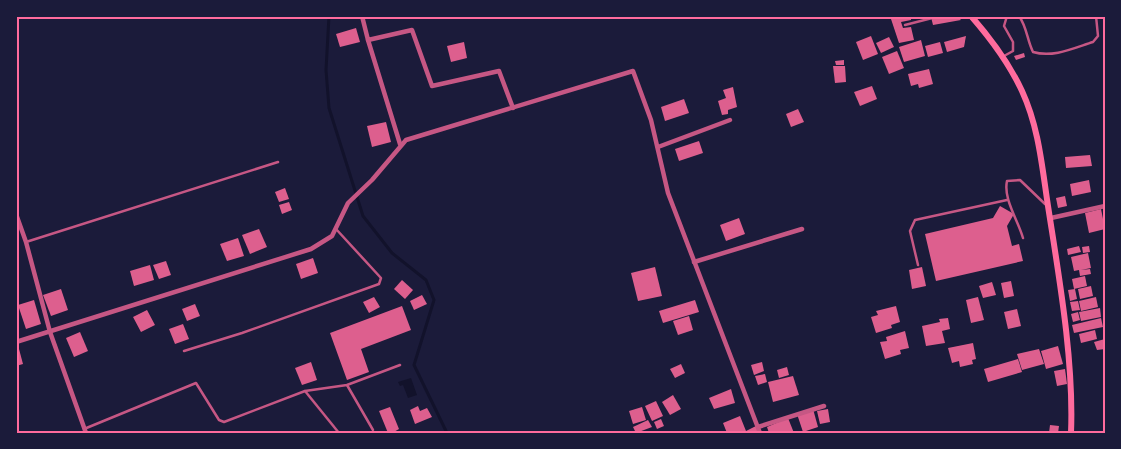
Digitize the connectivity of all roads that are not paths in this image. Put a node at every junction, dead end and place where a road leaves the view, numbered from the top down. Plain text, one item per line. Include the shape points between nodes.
1 (362, 16) edge
2 (940, 16) edge
3 (971, 16) edge
4 (1007, 16) edge
5 (1019, 16) edge
6 (1096, 16) edge
7 (905, 25) dead end
8 (368, 40) junction
9 (1004, 56) junction
10 (512, 108) junction
11 (730, 120) dead end
12 (400, 144) junction
13 (658, 147) junction
14 (278, 162) dead end
15 (1007, 200) junction
16 (1105, 206) edge
17 (1048, 207) junction
18 (16, 214) edge
19 (1050, 218) junction
20 (336, 229) junction
21 (802, 229) dead end
22 (1023, 238) dead end
23 (26, 242) junction
24 (694, 262) junction
25 (918, 265) dead end
26 (50, 332) junction
27 (16, 342) edge
28 (184, 351) dead end
29 (400, 365) dead end
30 (346, 385) junction
31 (305, 391) junction
32 (824, 406) dead end
33 (758, 427) junction
34 (373, 430) dead end
35 (85, 431) edge
36 (339, 433) edge
37 (760, 433) edge
38 (1071, 433) edge

1 - 8 street
2 - 7 lane
3 - 9 main road
4 - 9 lane via 1004,26 1013,42 1013,50
5 - 6 lane via 1033,52 1042,55 1093,42 1098,36
8 - 10 street via 412,30 432,86 498,71
8 - 12 street
9 - 17 main road via 1034,122
10 - 12 street via 412,137
10 - 13 street via 633,71
11 - 13 street
12 - 20 street via 372,180 348,203
13 - 24 street via 668,192
14 - 23 lane
15 - 17 lane via 1007,181 1020,180
15 - 22 lane
15 - 25 lane via 915,220 910,231
16 - 19 street
17 - 19 main road
18 - 23 street
19 - 38 main road via 1068,356
20 - 26 street via 311,249
20 - 28 lane via 381,278 379,284 242,334
21 - 24 street
23 - 26 street
24 - 33 street
26 - 27 street
26 - 35 street
29 - 30 lane
30 - 31 lane
30 - 34 lane
31 - 35 lane via 224,422 219,420 196,383
31 - 36 lane
32 - 33 street
33 - 37 street

